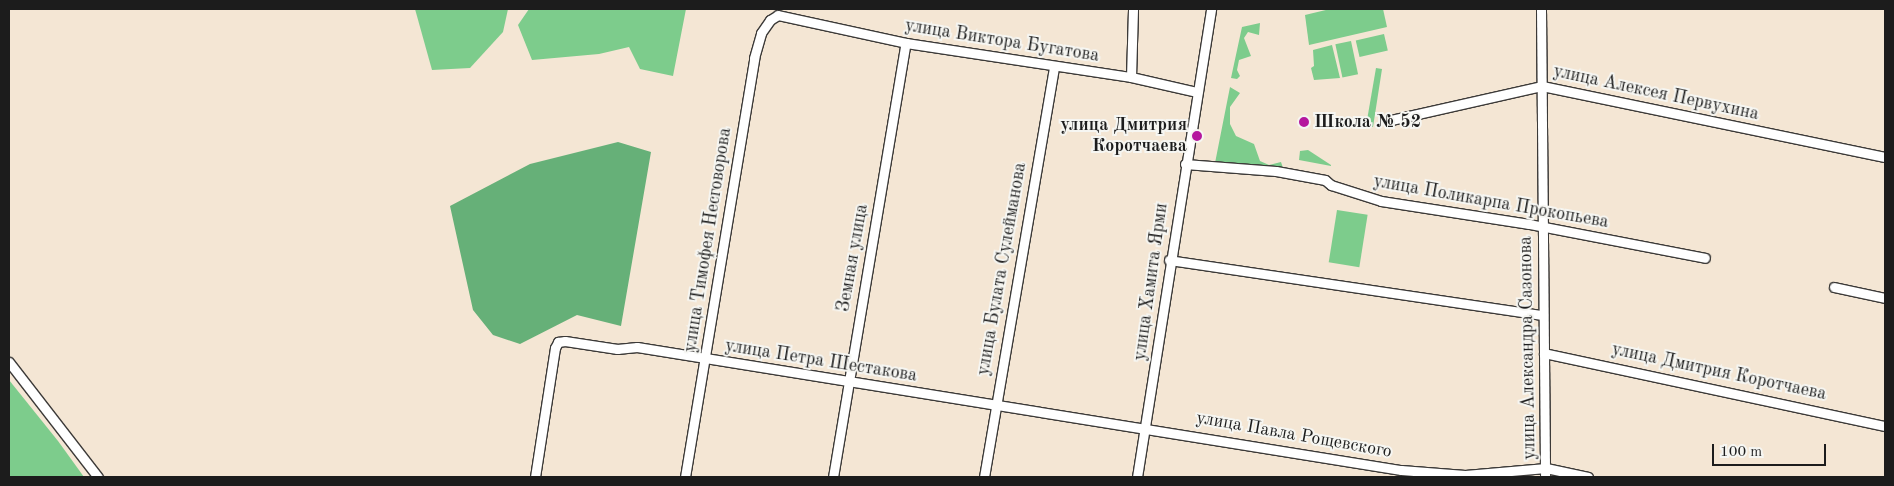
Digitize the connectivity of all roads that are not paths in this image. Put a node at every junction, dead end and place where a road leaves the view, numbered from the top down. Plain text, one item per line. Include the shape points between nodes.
1 (1133, 9) edge
2 (1213, 9) edge
3 (1541, 9) edge
4 (778, 12) edge
5 (906, 43) junction
6 (1054, 67) junction
7 (1131, 77) junction
8 (1542, 86) junction
9 (1197, 92) junction
10 (1391, 120) dead end
11 (1885, 157) edge
12 (1185, 164) junction
13 (1542, 227) junction
14 (1705, 258) dead end
15 (1169, 260) junction
16 (1834, 286) dead end
17 (1885, 298) edge
18 (1542, 315) junction
19 (1544, 353) junction
20 (704, 359) junction
21 (9, 362) edge
22 (849, 384) junction
23 (996, 403) junction
24 (1885, 426) edge
25 (1146, 427) junction
26 (1546, 468) junction
27 (1400, 474) edge
28 (98, 477) edge
29 (535, 477) edge
30 (685, 477) edge
31 (833, 477) edge
32 (984, 477) edge
33 (1137, 477) edge
34 (1546, 477) edge
35 (1588, 477) edge

1 - 7 street
2 - 9 street, улица Хамита Ярми
3 - 8 street, улица Александра Сазонова
4 - 5 street, улица Виктора Бугатова
4 - 20 street, улица Тимофея Несговорова via 761,34 754,58
5 - 6 street, улица Виктора Бугатова
5 - 22 street, Земная улица
6 - 7 street, улица Виктора Бугатова
6 - 23 street, улица Булата Сулейманова
7 - 9 street, улица Виктора Бугатова
8 - 10 street, улица Алексея Первухина
8 - 11 street, улица Алексея Первухина
8 - 13 street, улица Александра Сазонова
9 - 12 street, улица Хамита Ярми
12 - 13 street, улица Поликарпа Прокопьева via 1276,171 1326,180 1331,185 1381,201
12 - 15 street, улица Хамита Ярми
13 - 14 street, улица Поликарпа Прокопьева
13 - 18 street, улица Александра Сазонова
15 - 18 street
15 - 25 street, улица Хамита Ярми
16 - 17 street
18 - 19 street, улица Александра Сазонова
19 - 24 street, улица Дмитрия Коротчаева
19 - 26 street, улица Александра Сазонова
20 - 22 street, улица Петра Шестакова
20 - 29 street, улица Петра Шестакова via 637,347 617,349 558,342
20 - 30 street, улица Тимофея Несговорова
21 - 28 street
22 - 23 street, улица Петра Шестакова
22 - 31 street, Земная улица
23 - 25 street, улица Павла Рощевского
23 - 32 street, улица Булата Сулейманова
25 - 27 street, улица Павла Рощевского
25 - 33 street, улица Хамита Ярми
26 - 27 street, улица Павла Рощевского via 1465,475
26 - 34 street, улица Александра Сазонова
26 - 35 street, улица Павла Рощевского

